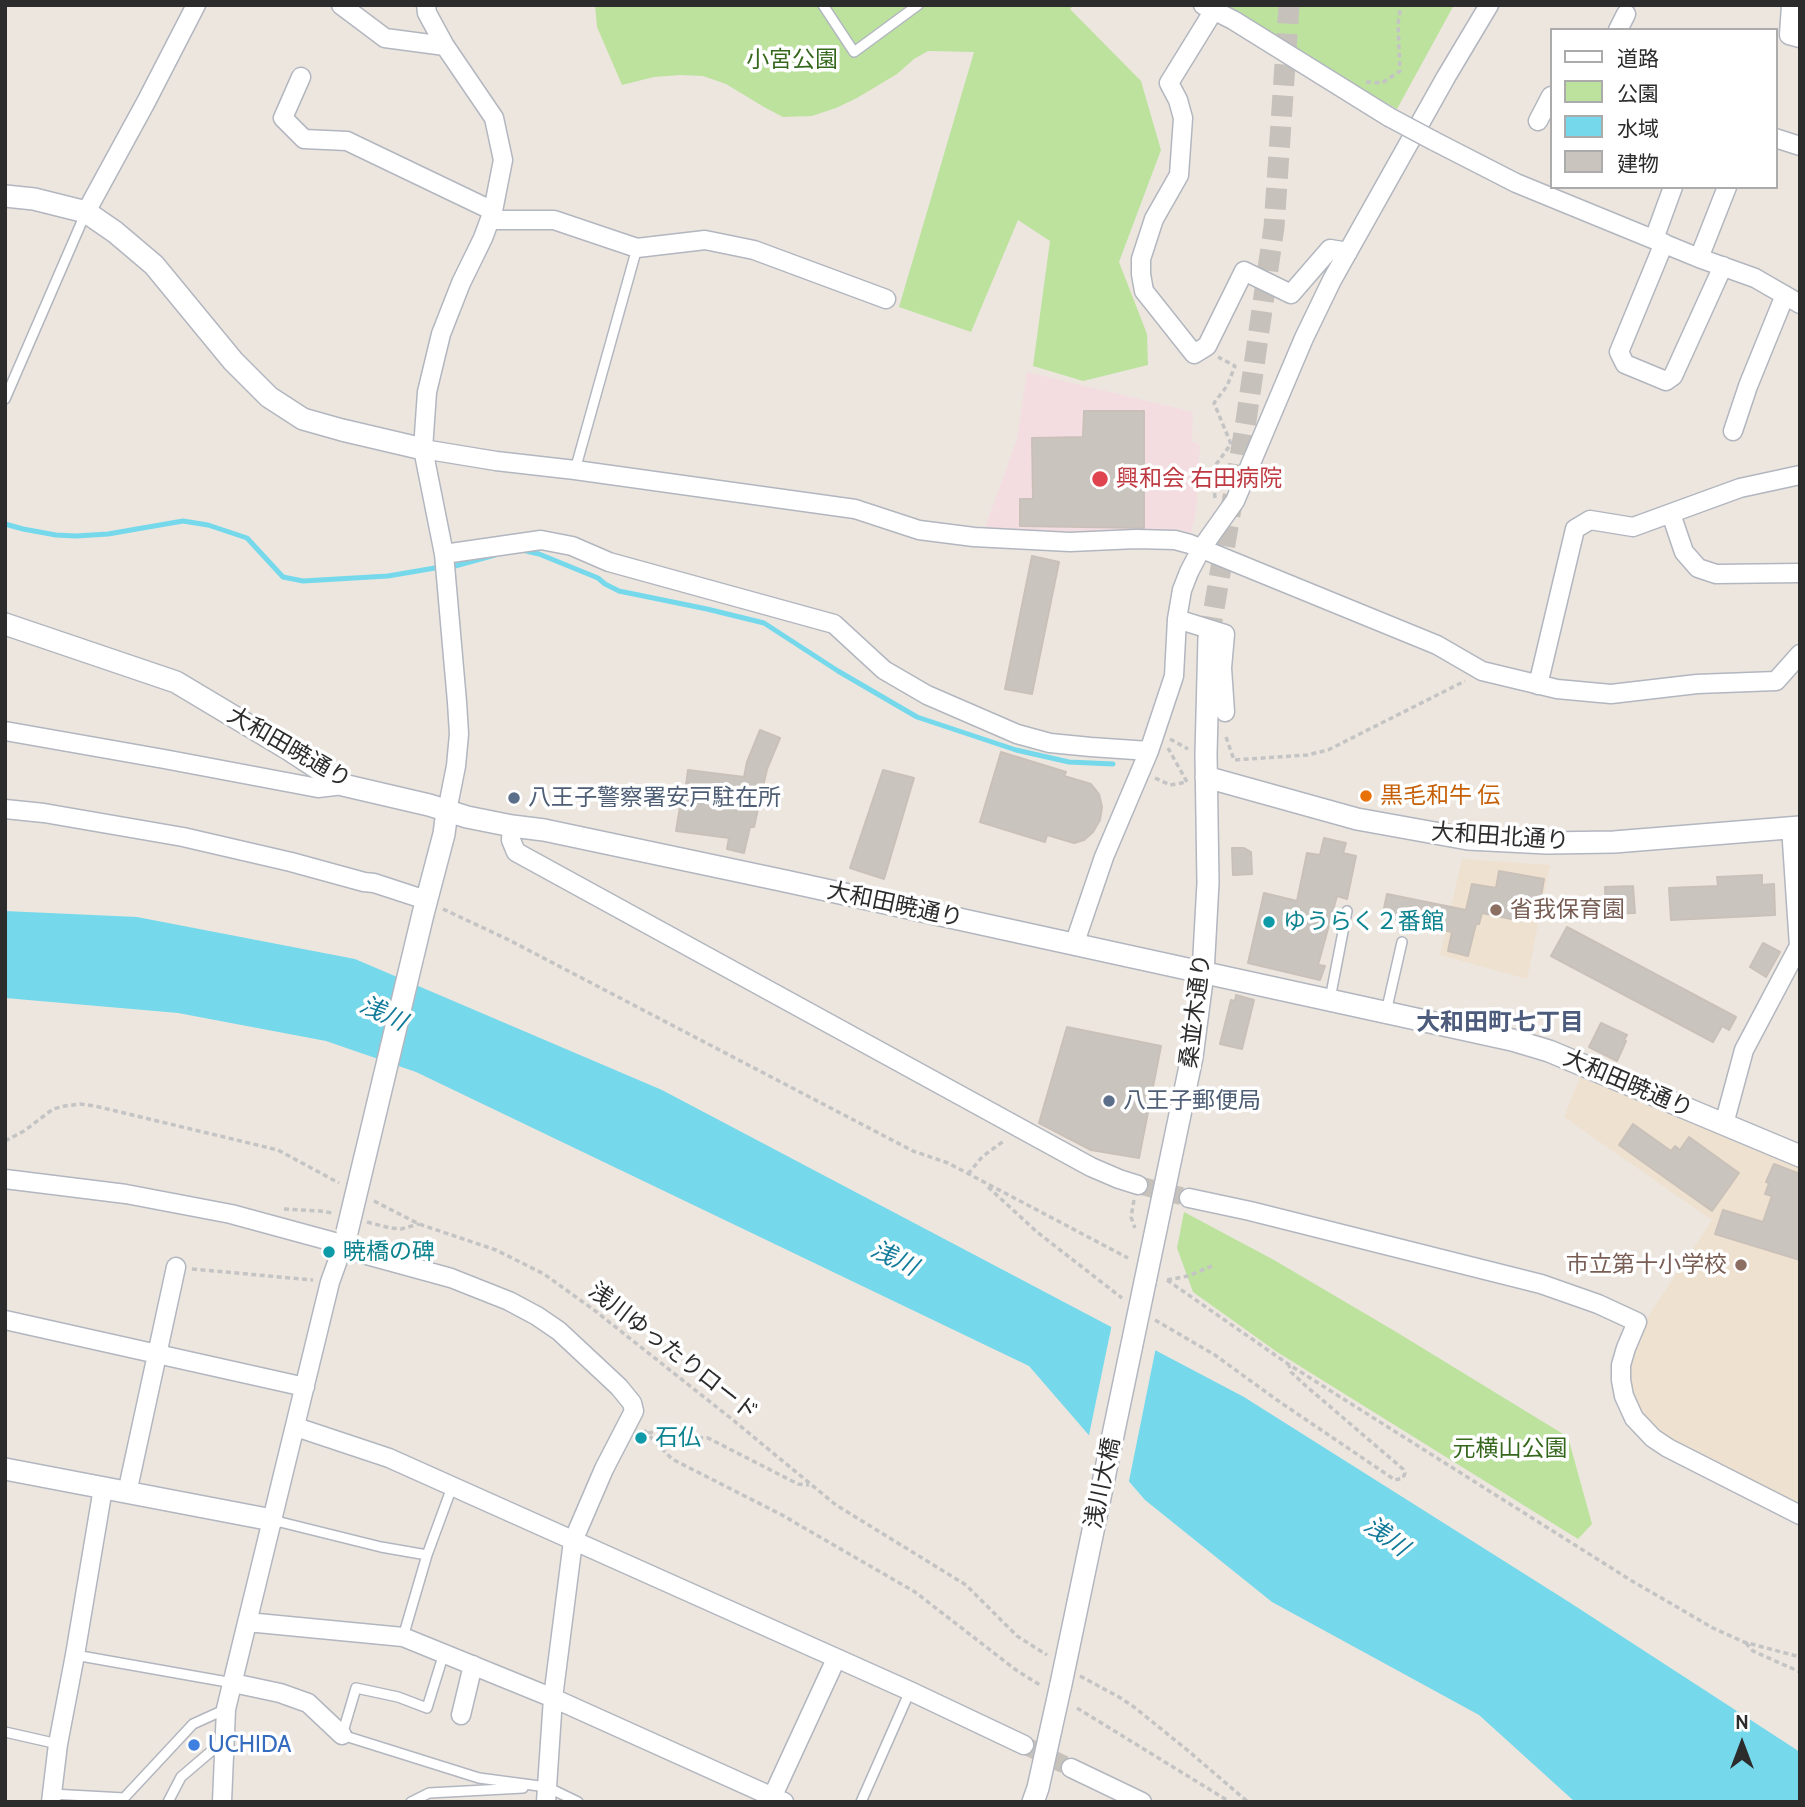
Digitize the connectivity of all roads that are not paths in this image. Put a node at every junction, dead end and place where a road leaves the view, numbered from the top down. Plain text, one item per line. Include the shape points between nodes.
1 (196, 5) edge
2 (341, 5) edge
3 (426, 5) edge
4 (823, 5) edge
5 (918, 5) edge
6 (1489, 5) edge
7 (1791, 5) edge
8 (1211, 7) edge
9 (1800, 38) edge
10 (445, 46) junction
11 (301, 77) dead end
12 (1549, 102) edge
13 (1538, 121) dead end
14 (1777, 139) edge
15 (1800, 146) edge
16 (1673, 189) edge
17 (1726, 189) edge
18 (5, 196) edge
19 (86, 212) junction
20 (491, 215) junction
21 (1659, 241) junction
22 (637, 248) junction
23 (1348, 252) junction
24 (1699, 258) junction
25 (1723, 266) junction
26 (886, 299) dead end
27 (1792, 300) edge
28 (5, 399) edge
29 (1732, 431) dead end
30 (424, 449) junction
31 (575, 470) junction
32 (1800, 475) edge
33 (1671, 514) junction
34 (1201, 549) junction
35 (444, 554) junction
36 (1800, 573) edge
37 (1177, 619) junction
38 (5, 624) edge
39 (1209, 638) tunnel mouth
40 (1800, 654) edge
41 (1538, 685) junction
42 (1225, 712) dead end
43 (5, 731) edge
44 (1149, 751) junction
45 (1206, 778) junction
46 (344, 785) junction
47 (5, 809) edge
48 (447, 811) junction
49 (512, 826) junction
50 (1795, 827) edge
51 (429, 907) junction
52 (1347, 911) dead end
53 (1402, 942) dead end
54 (1074, 945) junction
55 (1203, 973) junction
56 (1330, 1001) junction
57 (1386, 1013) junction
58 (1724, 1124) junction
59 (1800, 1157) edge
60 (5, 1179) edge
61 (1137, 1190) tunnel mouth
62 (1189, 1198) tunnel mouth
63 (343, 1231) junction
64 (176, 1267) road end
65 (1145, 1282) joint
66 (5, 1320) edge
67 (156, 1353) junction
68 (305, 1387) junction
69 (296, 1427) junction
70 (5, 1469) edge
71 (452, 1487) junction
72 (103, 1488) junction
73 (127, 1493) junction
74 (1800, 1515) edge
75 (272, 1520) junction
76 (573, 1541) junction
77 (427, 1555) junction
78 (247, 1622) junction
79 (404, 1637) junction
80 (444, 1653) junction
81 (75, 1655) junction
82 (836, 1659) junction
83 (473, 1665) junction
84 (233, 1683) junction
85 (910, 1691) junction
86 (553, 1698) junction
87 (226, 1709) junction
88 (461, 1715) dead end
89 (5, 1732) edge
90 (342, 1735) junction
91 (225, 1740) junction
92 (58, 1744) junction
93 (1024, 1745) tunnel mouth
94 (1071, 1768) tunnel mouth
95 (547, 1794) edge
96 (51, 1798) edge
97 (775, 1800) edge
98 (168, 1802) edge
99 (222, 1802) edge
100 (411, 1802) edge
101 (578, 1802) edge
102 (860, 1802) edge
103 (1033, 1802) edge
104 (1142, 1802) edge

1 - 19 street
2 - 10 street via 385,38
3 - 10 street
4 - 5 lane via 854,52
6 - 23 street
7 - 9 street via 1789,36
8 - 21 street, bridge via 1434,141 1516,183
8 - 23 street via 1169,83 1184,118 1179,174 1154,219 1141,259 1144,291 1194,354 1207,346 1244,271 1291,293 1330,249
10 - 20 street via 494,118 503,160
11 - 20 street via 283,118 304,139 347,141
12 - 13 street
14 - 15 street
16 - 21 street
17 - 24 street
18 - 19 street
19 - 28 lane
19 - 30 street via 154,265 269,397 303,419
20 - 22 street via 554,220
20 - 30 street via 441,334 427,392
21 - 24 street
21 - 25 street via 1619,352 1625,364 1666,381 1673,376
22 - 26 street via 705,240 754,250
22 - 31 lane
23 - 34 street via 1304,338 1235,501
24 - 25 street
25 - 27 street
27 - 29 street via 1748,386
30 - 31 street
30 - 35 street
31 - 34 street via 855,509 919,530 974,537 1070,542 1175,540
32 - 33 street via 1740,488
33 - 36 street via 1684,552 1698,568 1716,574
33 - 41 street via 1633,527 1590,520 1575,529
34 - 37 street via 1185,581
34 - 41 street via 1437,645 1482,671
35 - 44 street via 541,540 572,546 608,562 834,624 884,670 927,695 1017,734 1050,743
35 - 48 street via 459,734
37 - 42 street via 1225,634
37 - 44 street via 1174,676
38 - 46 street, 大和田暁通り via 176,682
39 - 45 street, 桑並木通り
40 - 41 street via 1776,681 1611,694
43 - 46 street via 318,788
44 - 54 street via 1104,857
45 - 50 street, 大和田北通り via 1357,819 1468,839 1614,842
45 - 55 street, 桑並木通り via 1208,883
46 - 48 street, 大和田暁通り
47 - 51 street via 183,836 374,883
48 - 49 street, 大和田暁通り
48 - 51 street
49 - 54 street, 大和田暁通り
49 - 61 street via 516,852
50 - 58 street via 1799,946 1744,1050
51 - 63 street, bridge
52 - 56 lane
53 - 57 lane
54 - 55 street, 大和田暁通り
55 - 56 street, 大和田暁通り
55 - 65 street, 桑並木通り via 1192,1056
56 - 57 street, 大和田暁通り
57 - 58 street, 大和田暁通り via 1549,1051
58 - 59 street, 大和田暁通り
60 - 63 street via 176,1203 334,1242
62 - 74 street via 1541,1284 1637,1322 1621,1364 1624,1396 1634,1418 1668,1448
63 - 68 street
63 - 76 street via 356,1252 451,1278 537,1316 559,1331 632,1404 631,1420
64 - 67 street
65 - 103 street, 浅川大橋, bridge
66 - 67 street
67 - 68 street
67 - 73 street
68 - 69 street
69 - 71 street via 389,1458
69 - 75 street
70 - 72 street
71 - 76 street
71 - 77 lane
72 - 73 street
72 - 81 street
73 - 75 street
75 - 77 lane
75 - 78 street
76 - 82 street
76 - 86 street
77 - 79 lane
78 - 79 street
78 - 84 street
79 - 80 street
80 - 83 street
80 - 90 lane via 427,1708 356,1688
81 - 84 lane
81 - 92 street
82 - 85 street
82 - 97 street
83 - 86 street
83 - 88 street
84 - 87 street
84 - 90 street via 308,1703
85 - 93 street
85 - 102 lane
86 - 95 street
86 - 97 street
87 - 91 street
87 - 96 lane via 193,1724 124,1798
89 - 92 lane
90 - 95 lane
91 - 98 lane via 181,1777
91 - 99 street
92 - 96 street
94 - 104 street
95 - 100 lane via 429,1793
95 - 101 lane

